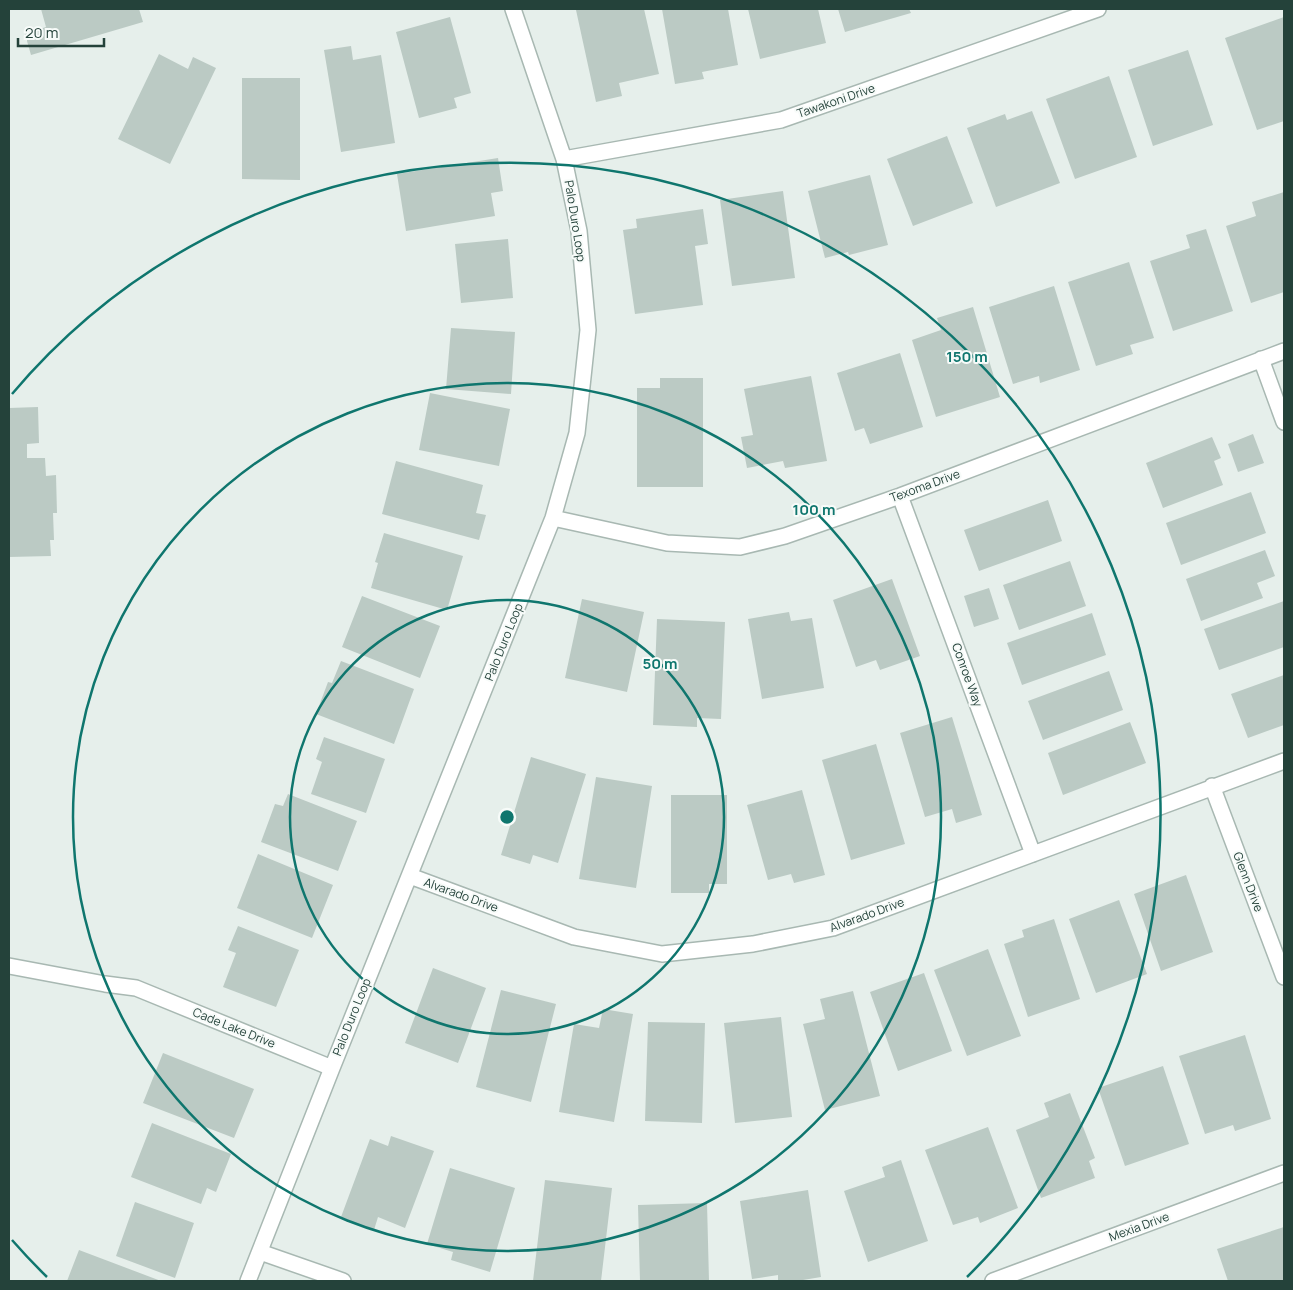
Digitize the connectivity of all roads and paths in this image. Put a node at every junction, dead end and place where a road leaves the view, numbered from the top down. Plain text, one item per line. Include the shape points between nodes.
1 (512, 9) edge
2 (1098, 9) edge
3 (564, 159) junction
4 (1284, 350) edge
5 (1261, 359) junction
6 (1284, 422) edge
7 (900, 496) junction
8 (553, 518) junction
9 (1284, 761) edge
10 (1212, 786) junction
11 (1033, 854) junction
12 (410, 876) junction
13 (9, 966) edge
14 (1284, 977) edge
15 (332, 1068) junction
16 (1284, 1173) edge
17 (260, 1252) junction
18 (248, 1281) edge
19 (343, 1281) edge
20 (993, 1281) edge

1 - 3 street, Palo Duro Loop
2 - 3 street, Tawakoni Drive via 781,120
3 - 8 street, Palo Duro Loop via 579,230 588,330 577,433
4 - 5 street, Texoma Drive
5 - 6 street
5 - 7 street, Texoma Drive
7 - 8 street, Texoma Drive via 785,536 740,547 666,543
7 - 11 street, Conroe Way
8 - 12 street, Palo Duro Loop
9 - 10 street, Alvarado Drive
10 - 11 street, Alvarado Drive
10 - 14 street, Glenn Drive
11 - 12 street, Alvarado Drive via 833,928 753,944 662,954 574,937
12 - 15 street, Palo Duro Loop
13 - 15 street, Cade Lake Drive via 136,988
15 - 17 street, Palo Duro Loop
16 - 20 street, Mexia Drive
17 - 18 street, Palo Duro Loop
17 - 19 street

